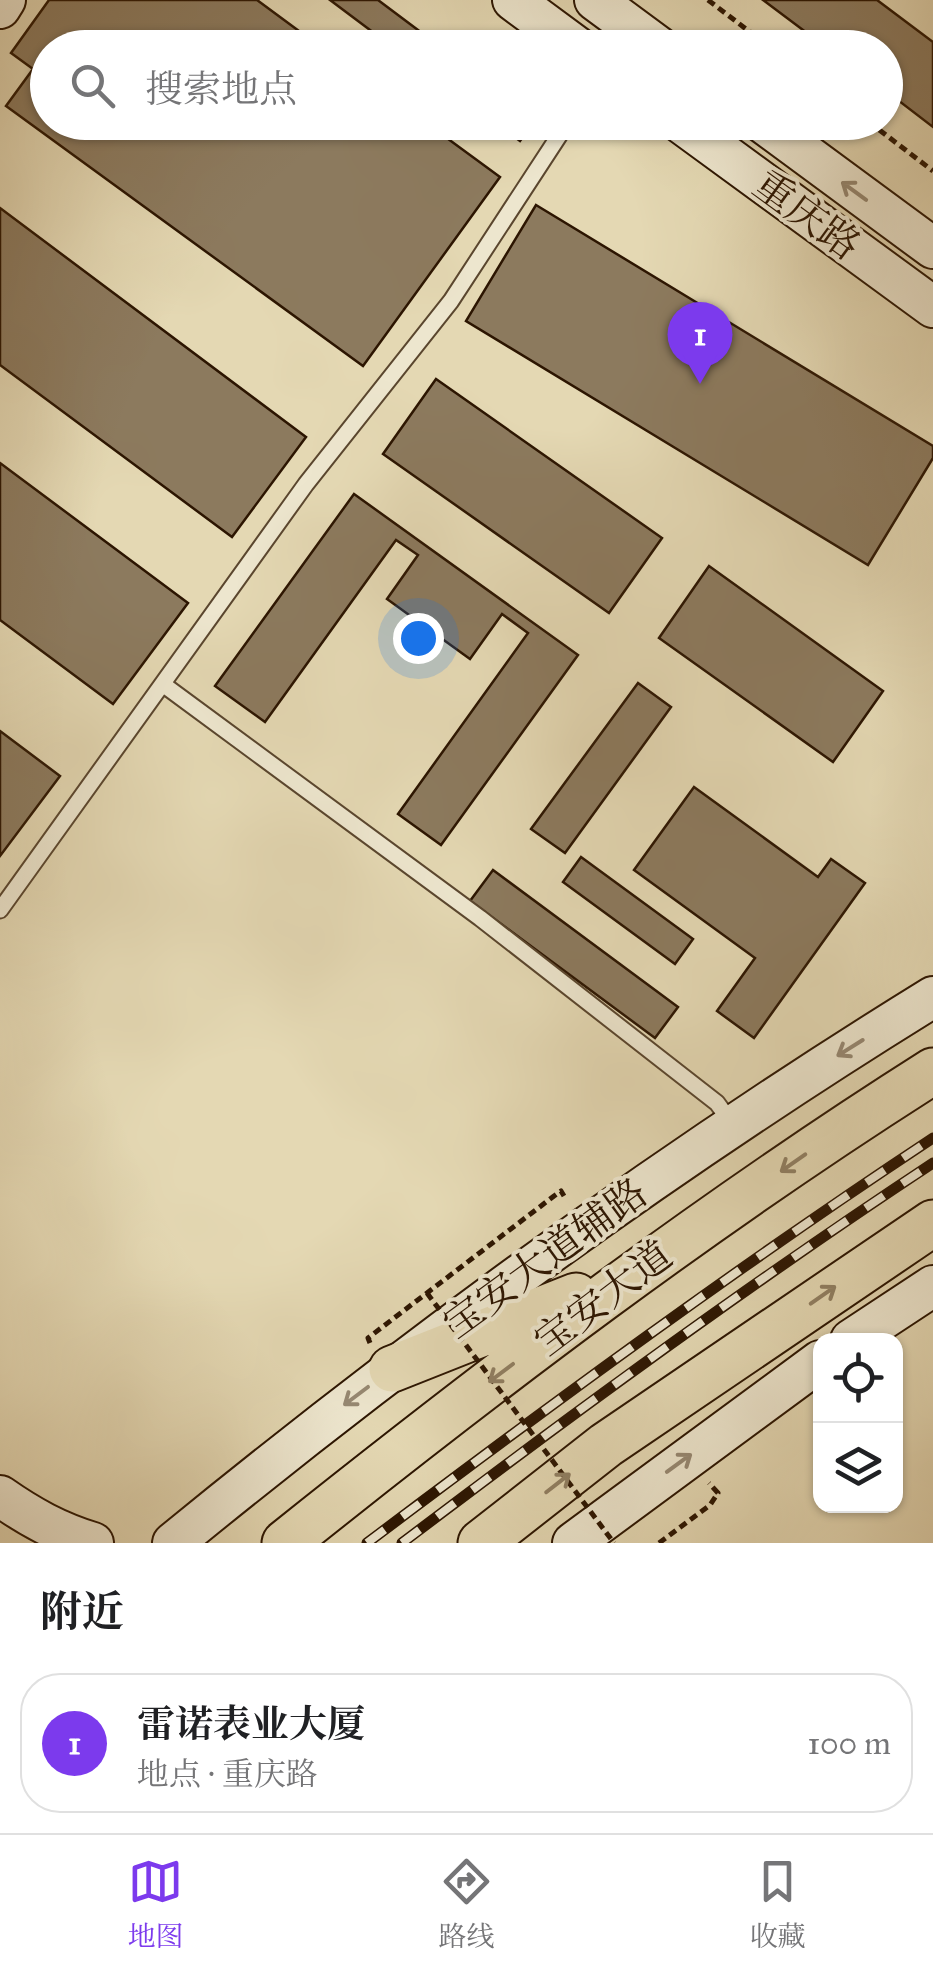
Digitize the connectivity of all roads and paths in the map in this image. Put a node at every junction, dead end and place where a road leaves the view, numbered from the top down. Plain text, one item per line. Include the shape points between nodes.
1 (6, 0) edge
2 (513, 0) edge
3 (595, 0) edge
4 (708, 0) edge
5 (0, 8) edge
6 (554, 30) edge
7 (636, 30) edge
8 (747, 30) edge
9 (556, 140) edge
10 (704, 140) edge
11 (786, 140) edge
12 (892, 140) edge
13 (933, 172) edge
14 (933, 248) edge
15 (933, 308) edge
16 (164, 685) junction
17 (0, 910) edge
18 (933, 996) edge
19 (933, 1070) edge
20 (733, 1125) junction
21 (564, 1196) dead end
22 (933, 1223) edge
23 (629, 1276) junction
24 (933, 1286) edge
25 (427, 1293) junction
26 (862, 1333) edge
27 (379, 1348) junction
28 (813, 1366) edge
29 (705, 1478) dead end
30 (0, 1496) edge
31 (182, 1536) edge
32 (93, 1543) edge
33 (147, 1543) edge
34 (285, 1543) edge
35 (481, 1543) edge
36 (573, 1543) edge
37 (614, 1543) edge
38 (659, 1543) edge

1 - 5 main road
2 - 6 main road
3 - 7 main road
4 - 8 path
9 - 16 lane via 450,300 306,484
10 - 15 main road, 重庆路
14 -> 11 main road, 重庆路
12 - 13 path
16 - 17 lane
16 - 20 lane via 480,918 717,1103
18 -> 20 main road, 宝安大道辅路
19 -> 23 main road, 宝安大道
20 - 27 main road, 宝安大道辅路 via 596,1219
21 - 25 path via 554,1196
35 -> 22 main road via 606,1445
23 - 27 main road
23 -> 34 main road, 宝安大道
24 - 26 main road
25 - 27 path
25 - 37 path, bridge
27 -> 31 main road, 宝安大道辅路 via 316,1426
36 -> 28 main road
29 - 38 path via 718,1493
30 - 32 main road via 62,1534
31 - 33 main road

